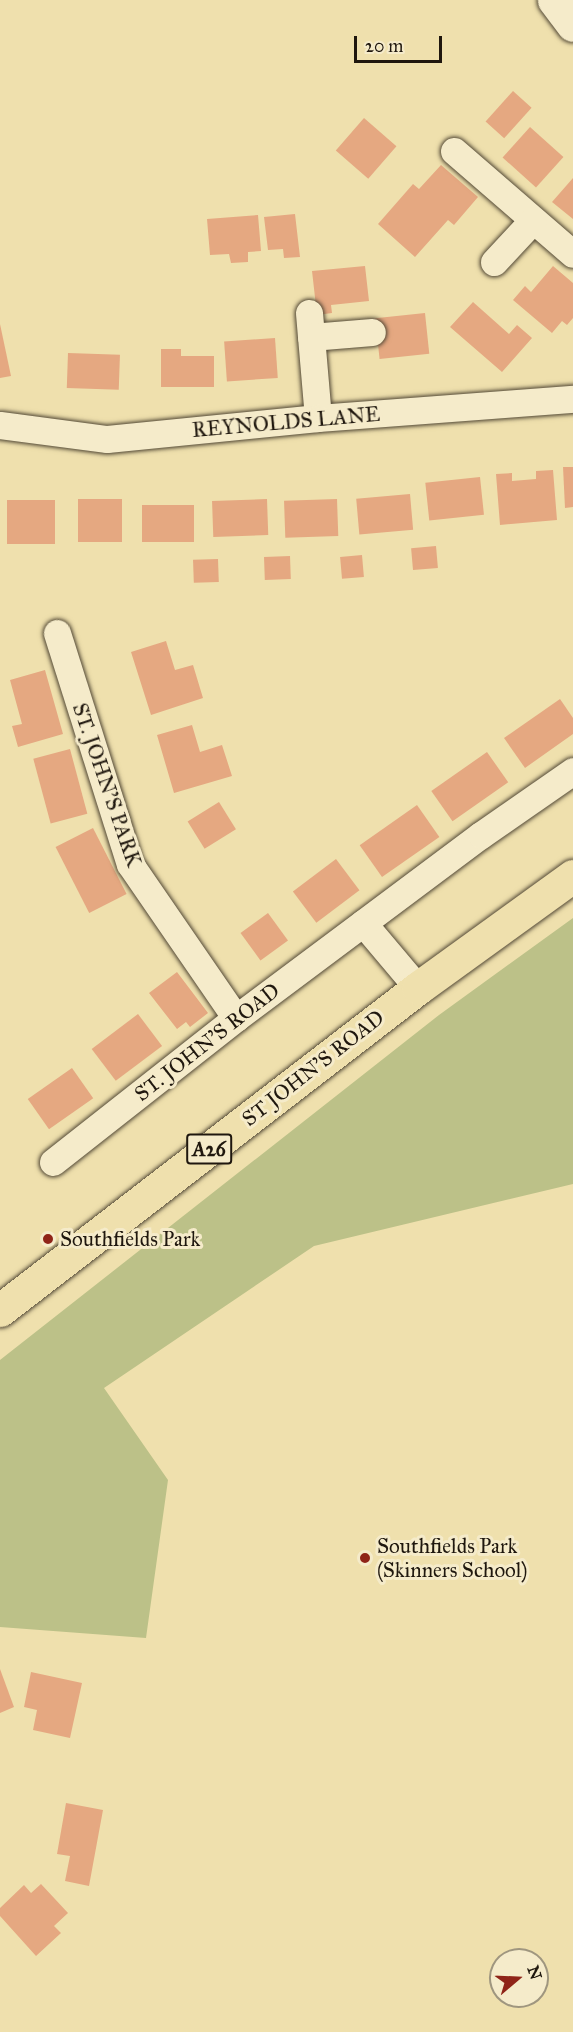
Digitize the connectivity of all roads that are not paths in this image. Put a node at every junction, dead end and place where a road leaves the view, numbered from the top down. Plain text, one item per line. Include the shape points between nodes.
1 (554, 0) edge
2 (573, 25) edge
3 (454, 151) dead end
4 (533, 220) junction
5 (573, 255) edge
6 (494, 262) dead end
7 (372, 332) dead end
8 (573, 399) edge
9 (318, 418) junction
10 (0, 425) edge
11 (57, 633) dead end
12 (573, 771) edge
13 (573, 876) edge
14 (363, 923) junction
15 (418, 988) junction
16 (236, 1018) junction
17 (53, 1162) dead end
18 (0, 1310) edge

1 - 2 street
3 - 4 street
4 - 5 street
4 - 6 street
7 - 9 street via 310,325
8 - 9 street, REYNOLDS LANE
9 - 10 street, REYNOLDS LANE via 107,439
11 - 16 street, ST. JOHN'S PARK via 130,864
12 - 14 street, ST. JOHN'S ROAD
13 - 15 highway, ST JOHN'S ROAD / A26
14 - 15 street
14 - 16 street, ST. JOHN'S ROAD
15 - 18 highway, ST JOHN'S ROAD / A26
16 - 17 street, ST. JOHN'S ROAD

